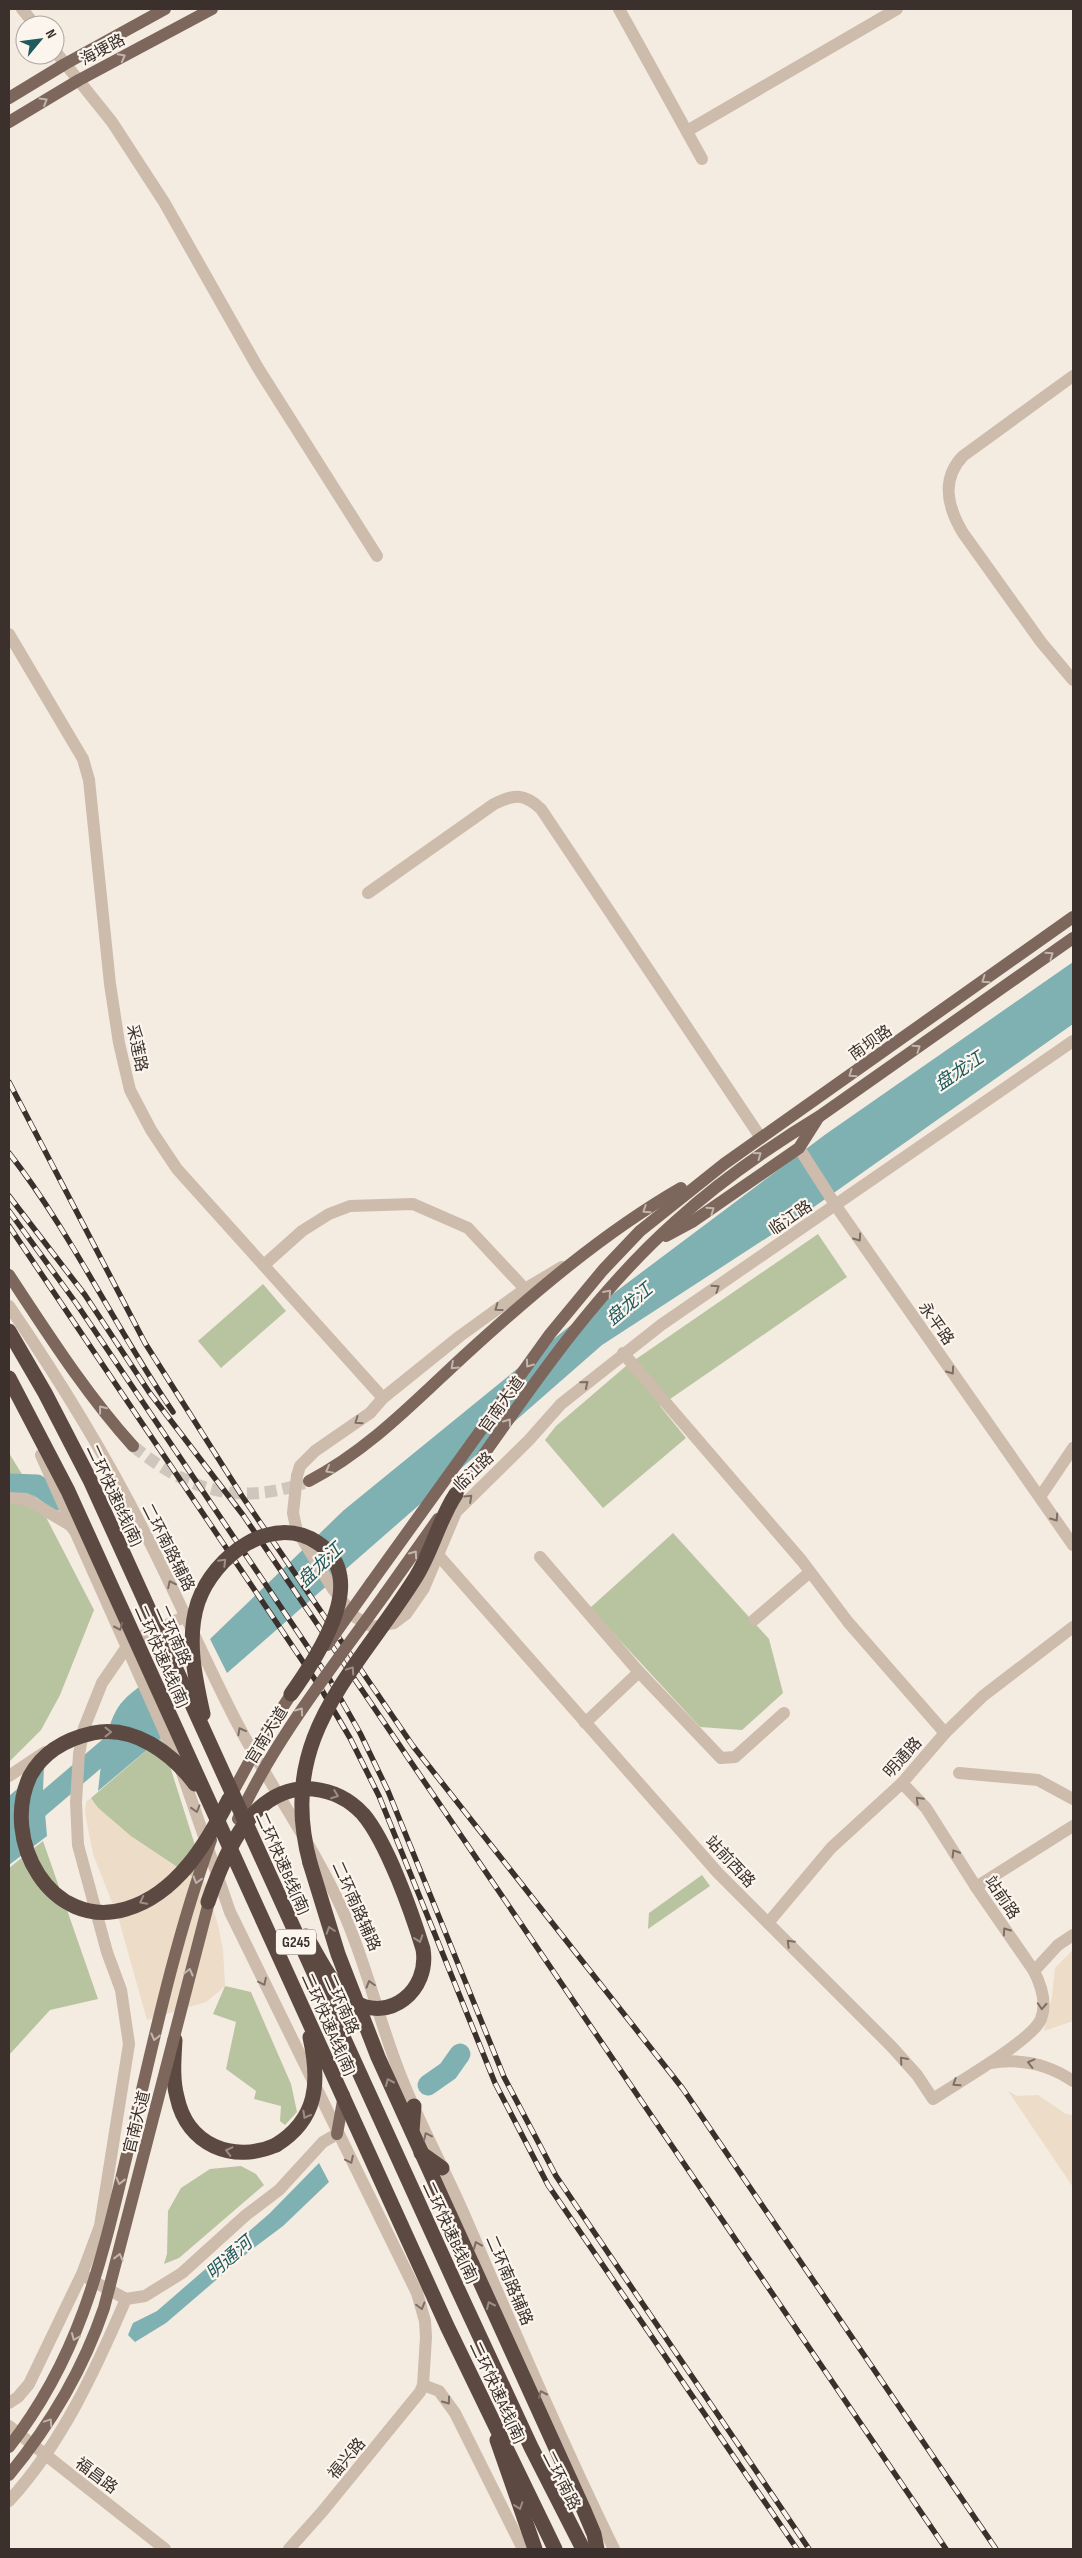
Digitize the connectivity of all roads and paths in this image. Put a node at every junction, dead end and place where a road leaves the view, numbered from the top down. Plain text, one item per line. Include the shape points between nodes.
1 (165, 9) edge
2 (212, 9) edge
3 (619, 9) edge
4 (893, 10) edge
5 (65, 64) joint
6 (63, 65) edge
7 (79, 80) junction
8 (9, 98) edge
9 (9, 122) edge
10 (687, 131) junction
11 (702, 159) dead end
12 (1073, 376) edge
13 (377, 556) dead end
14 (9, 634) edge
15 (1073, 680) edge
16 (368, 893) dead end
17 (1073, 918) edge
18 (1073, 938) edge
19 (1073, 1042) edge
20 (820, 1116) junction
21 (758, 1141) junction
22 (778, 1141) joint
23 (801, 1150) junction
24 (685, 1193) joint
25 (833, 1202) junction
26 (654, 1243) junction
27 (584, 1255) junction
28 (264, 1264) junction
29 (9, 1275) edge
30 (525, 1289) junction
31 (9, 1306) edge
32 (9, 1331) edge
33 (9, 1337) edge
34 (623, 1353) junction
35 (9, 1370) edge
36 (9, 1378) edge
37 (9, 1393) edge
38 (384, 1398) junction
39 (133, 1446) tunnel mouth
40 (1073, 1448) edge
41 (309, 1481) tunnel mouth
42 (456, 1494) junction
43 (9, 1498) edge
44 (1040, 1498) junction
45 (79, 1536) junction
46 (1073, 1545) edge
47 (439, 1556) junction
48 (540, 1557) dead end
49 (810, 1572) junction
50 (186, 1616) junction
51 (754, 1620) dead end
52 (1073, 1627) edge
53 (155, 1631) junction
54 (139, 1638) junction
55 (127, 1647) junction
56 (639, 1672) junction
57 (291, 1694) junction
58 (784, 1713) dead end
59 (585, 1723) junction
60 (945, 1733) junction
61 (83, 1735) junction
62 (959, 1773) dead end
63 (9, 1776) edge
64 (902, 1783) junction
65 (230, 1794) junction
66 (1073, 1799) edge
67 (219, 1823) junction
68 (1073, 1826) edge
69 (259, 1852) junction
70 (976, 1887) junction
71 (208, 1902) junction
72 (768, 1923) junction
73 (1073, 1935) edge
74 (285, 1968) junction
75 (1034, 1971) junction
76 (184, 1993) junction
77 (1026, 2037) joint
78 (986, 2064) junction
79 (1073, 2081) edge
80 (344, 2090) junction
81 (414, 2106) junction
82 (412, 2133) junction
83 (338, 2134) junction
84 (421, 2152) junction
85 (442, 2168) junction
86 (82, 2274) junction
87 (126, 2299) junction
88 (423, 2385) junction
89 (479, 2394) junction
90 (9, 2403) edge
91 (9, 2426) edge
92 (9, 2448) edge
93 (45, 2456) junction
94 (9, 2475) edge
95 (9, 2501) edge
96 (165, 2549) edge
97 (289, 2549) edge
98 (523, 2549) edge
99 (535, 2549) edge
100 (555, 2549) edge
101 (560, 2549) edge
102 (581, 2549) edge
103 (597, 2549) edge
104 (614, 2549) edge

1 - 5 main road, 海埂路
7 -> 2 main road, 海埂路
3 - 10 street
4 - 10 street
5 - 7 street
6 - 8 main road, 海埂路
9 -> 7 main road, 海埂路
7 - 13 street via 112,122 164,202 258,368
10 - 11 street
12 - 15 street via 963,456 953,466 948,490 952,514 964,533 1041,642
14 - 28 street, 采莲路 via 82,759 89,780 110,984 130,1090 177,1169
16 - 21 street via 494,804 515,796 532,800 541,808
17 -> 21 main road, 南坝路
20 -> 18 main road, 南坝路
19 - 25 street, 临江路
20 - 22 main road, 南坝路
20 - 23 main road
21 - 24 main road, 南坝路
21 -> 27 main road via 649,1208
26 -> 22 main road, 官南大道 via 696,1204
23 - 25 street, 永平路
26 -> 23 main road via 692,1222
24 -> 57 main road, 官南大道, bridge via 640,1231 550,1334
34 -> 25 street, 临江路
25 -> 44 street, 永平路
42 -> 26 main road, 官南大道 via 572,1335
27 - 30 street, 临江路
27 -> 41 main road via 493,1330 360,1450
28 - 30 street via 329,1214 350,1206 412,1204 468,1228
28 - 38 street, 采莲路
39 -> 29 main road via 78,1378
30 -> 38 street, 临江路 via 460,1336
50 -> 31 street, 二环南路辅路 via 143,1529 76,1408
32 - 65 highway, 二环快速B线(南), bridge via 79,1457
33 - 53 main road, 二环南路 / G245 via 72,1451
47 -> 34 street, 临江路 via 461,1505 529,1440 561,1404
34 - 49 street
35 - 54 main road, 二环南路 / G245 via 71,1489
36 - 67 highway, 二环快速A线(南), bridge via 68,1491
37 - 45 street
38 -> 47 street, 临江路, bridge via 370,1413 315,1451 300,1466 293,1523 333,1589 355,1617 373,1626 394,1623 406,1614 424,1588
40 - 44 street
71 -> 42 main road, 官南大道, bridge via 234,1829 275,1749
82 -> 42 highway, bridge via 378,2058 338,1954 308,1856 301,1819 304,1773 310,1746 323,1714 415,1579
43 - 45 street via 26,1500 70,1525
44 -> 46 street, 永平路
45 -> 55 street
47 - 59 street, 站前西路
48 - 56 street
49 - 51 street
49 - 60 street via 848,1622
50 - 53 street
81 -> 50 street, 二环南路辅路 via 387,2040 363,1961 342,1907 314,1852 243,1735
52 - 60 street, 明通路 via 983,1696
53 - 54 street
53 - 102 main road, 二环南路 / G245 via 478,2343
54 - 55 street
54 - 80 main road, 二环南路 / G245
55 - 61 street via 102,1683 89,1711
55 -> 83 street via 188,1786 230,1912
56 - 58 street via 721,1758 735,1757
56 - 59 street
57 - 65 main road, 官南大道, bridge
65 -> 57 highway, bridge via 210,1740 197,1686 192,1655 195,1614 203,1590 226,1560 256,1539 285,1533 310,1538 323,1546 336,1562 341,1583 338,1607 314,1657
59 - 72 street, 站前西路 via 718,1873
60 - 64 street, 明通路
61 - 63 street via 47,1751
61 - 86 street via 76,1802 78,1845 120,1990 129,2044 100,2226
62 - 66 street via 1038,1780
70 -> 64 street, 站前路 via 926,1808
64 - 72 street, 明通路 via 832,1848
65 -> 67 highway, bridge via 224,1809 220,1817 217,1824 208,1840 169,1885 141,1903 112,1912 90,1911 68,1904 41,1881 22,1849 18,1815 26,1784 43,1758 69,1740 109,1732 141,1739 174,1760 202,1794 211,1808 215,1816
65 - 69 highway, 二环快速B线(南), bridge
65 -> 92 main road, 官南大道, bridge via 208,1848 186,1919 88,2302 60,2370
67 - 74 highway, 二环快速A线(南), bridge
68 - 70 street
71 -> 69 highway, bridge via 230,1849 257,1810 273,1799 298,1790 334,1793 354,1806 371,1826 400,1887 424,1957 423,1972 413,1991 393,2004 377,2008 349,1998 305,1936
69 - 102 highway, 二环快速B线(南), bridge via 516,2416
75 -> 70 street, 站前路
76 -> 71 main road, 官南大道, bridge
78 -> 72 street, 站前西路 via 933,2098 892,2047
73 - 75 street via 1058,1945
74 -> 76 highway, bridge via 310,2036 314,2092 306,2116 293,2133 276,2145 255,2153 232,2153 211,2145 193,2130 180,2109 175,2083 175,2049
74 - 89 highway, 二环快速A线(南), bridge
75 -> 77 street, 站前路 via 1043,2002 1041,2019
94 -> 76 main road, 官南大道, bridge via 66,2394 98,2326 120,2254
77 - 78 street, 站前西路
79 -> 78 street via 1045,2066 1024,2061
80 - 83 main road
80 - 101 main road, 二环南路 / G245 via 482,2393
81 - 82 highway
85 -> 81 street, 二环南路辅路
82 - 84 highway
83 - 87 street via 323,2142 279,2190 182,2273 145,2296
83 -> 88 street via 421,2303 426,2337
84 - 85 highway
103 -> 84 highway via 587,2516
104 -> 85 street, 二环南路辅路
86 - 87 street
86 - 90 street via 29,2384
87 - 93 street via 96,2369
88 - 97 street, 福兴路 via 404,2414
88 -> 98 street via 439,2390 455,2413
89 -> 99 highway, bridge
89 - 100 highway, 二环快速A线(南), bridge
91 - 93 street, 福昌路
93 - 95 street
93 - 96 street, 福昌路

